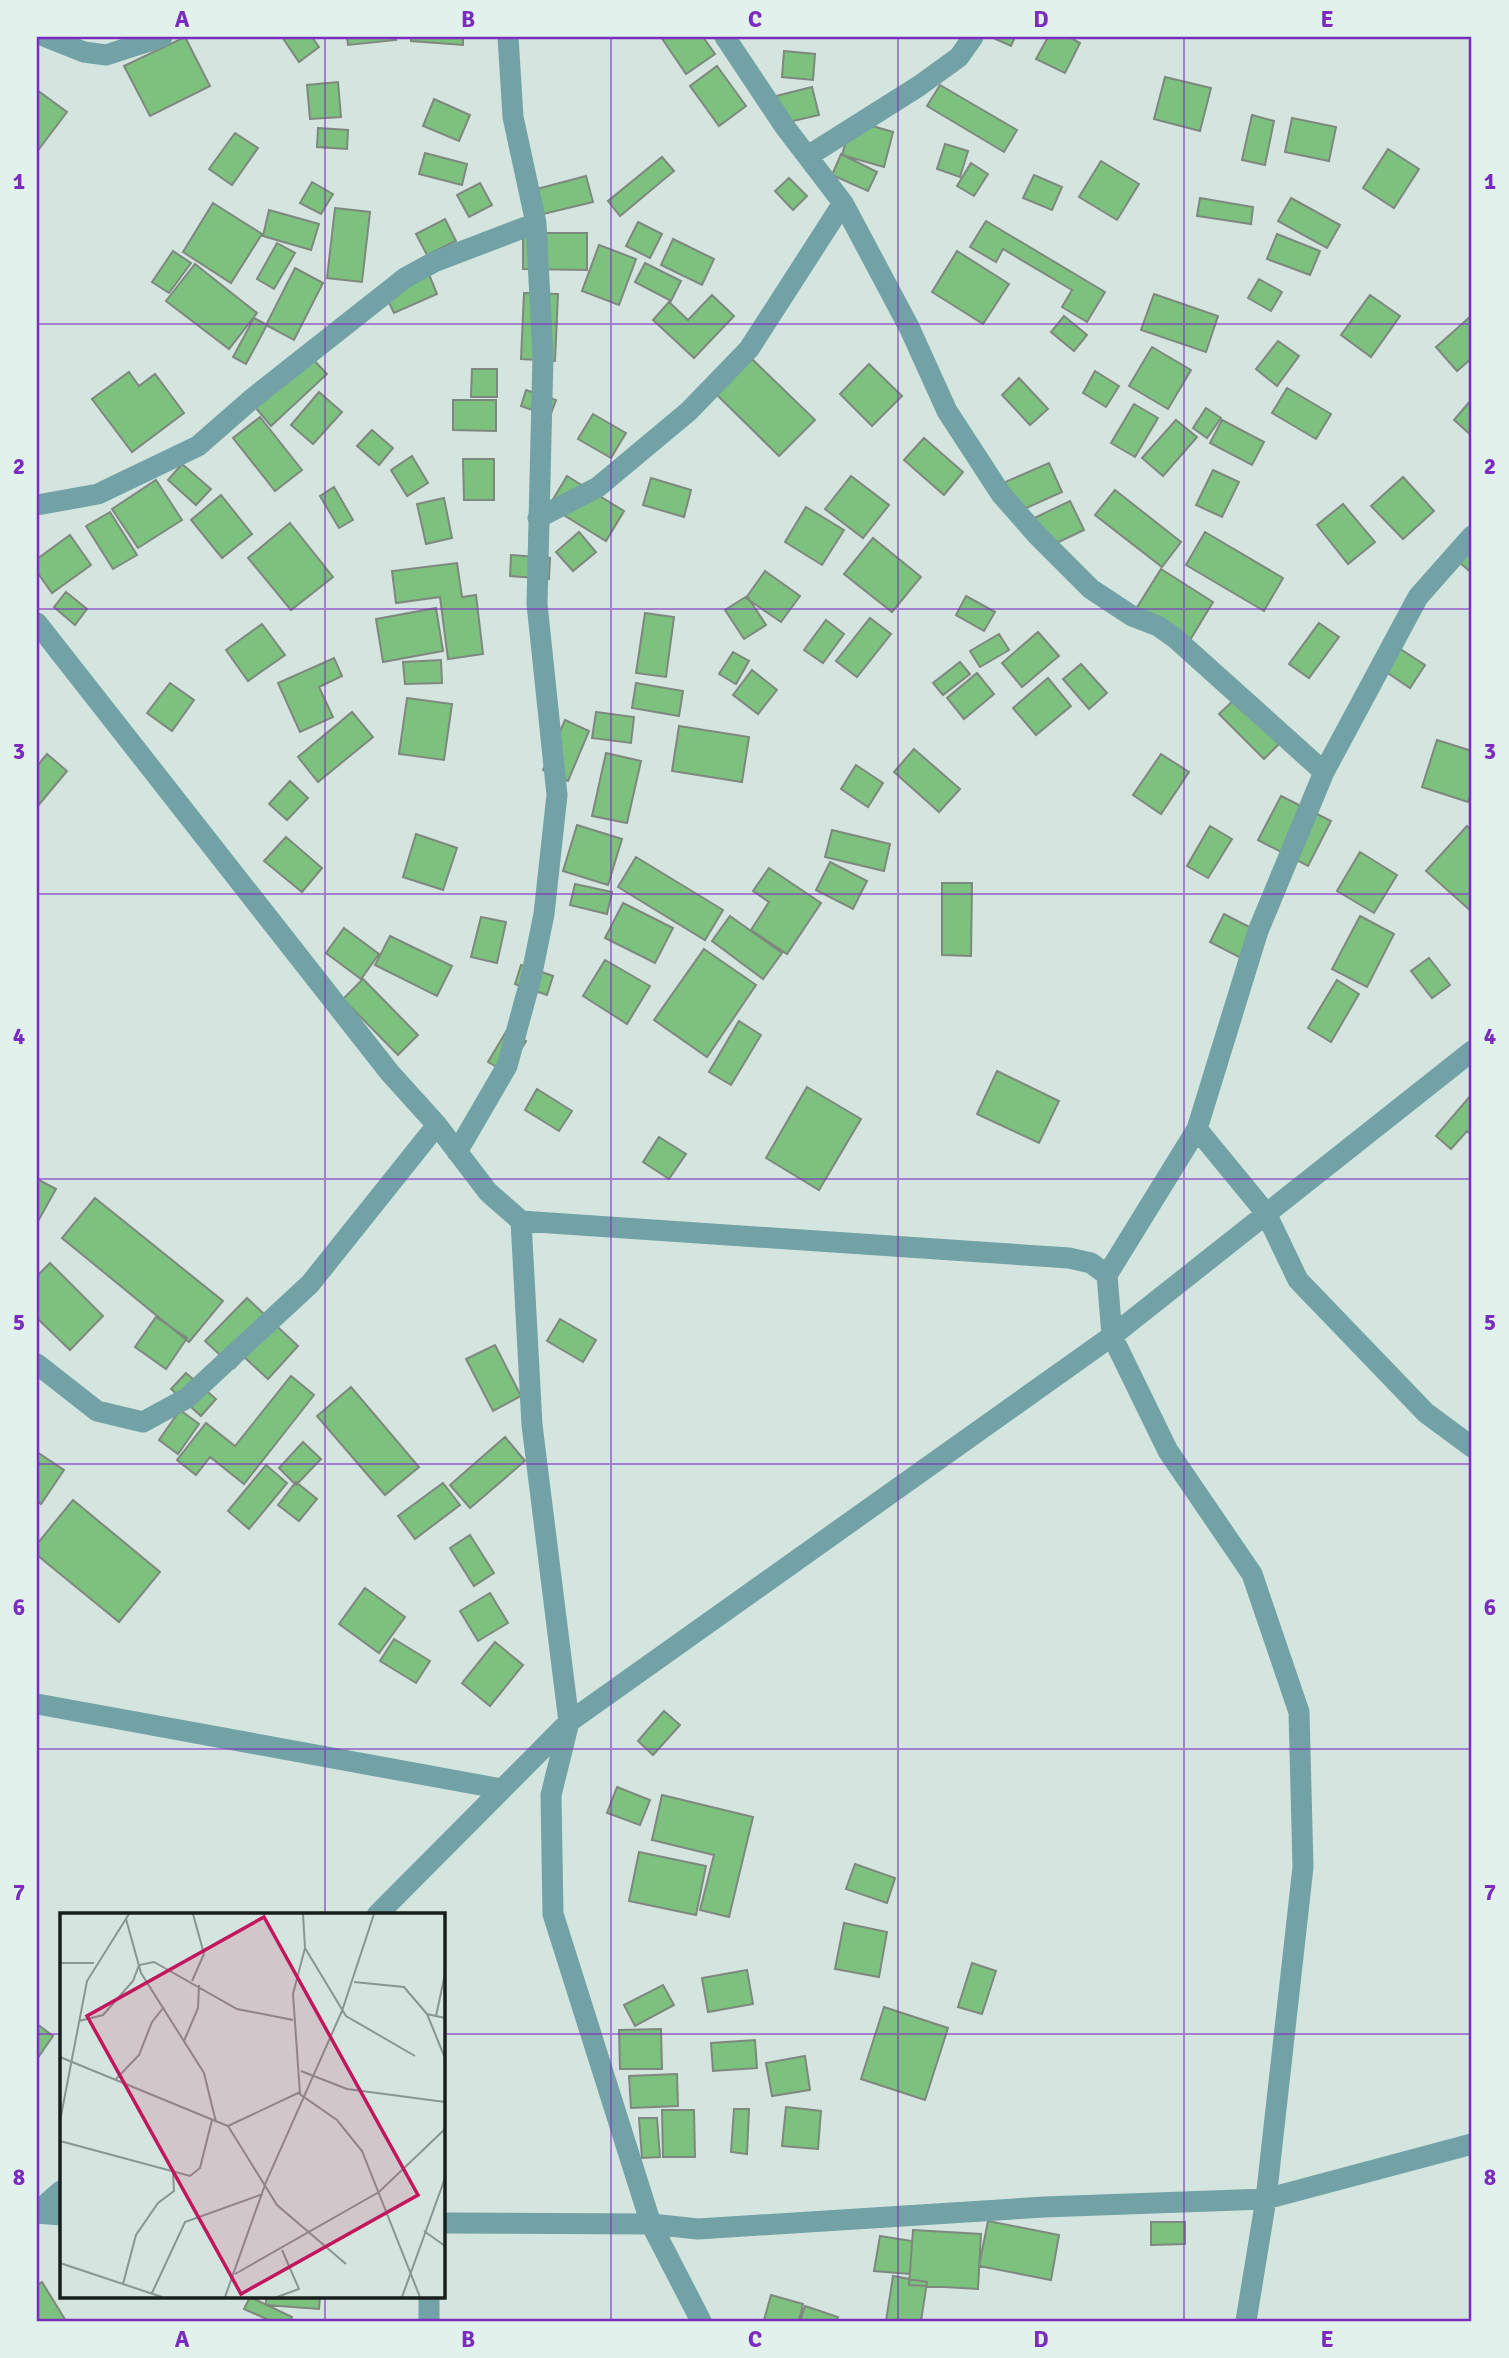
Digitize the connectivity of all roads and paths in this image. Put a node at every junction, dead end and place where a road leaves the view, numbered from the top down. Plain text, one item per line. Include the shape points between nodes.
1 (46, 37) edge
2 (162, 37) edge
3 (508, 37) edge
4 (726, 37) edge
5 (973, 37) edge
6 (808, 156) junction
7 (844, 203) junction
8 (536, 223) junction
9 (37, 505) edge
10 (538, 517) junction
11 (1472, 536) edge
12 (37, 623) edge
13 (1324, 772) junction
14 (1472, 1051) edge
15 (438, 1125) junction
16 (1197, 1129) junction
17 (457, 1152) junction
18 (1266, 1213) junction
19 (521, 1221) junction
20 (1107, 1275) junction
21 (1112, 1336) junction
22 (37, 1364) edge
23 (1472, 1447) edge
24 (37, 1704) edge
25 (569, 1722) junction
26 (502, 1790) junction
27 (379, 1913) edge
28 (1472, 2144) edge
29 (60, 2192) edge
30 (1266, 2199) junction
31 (37, 2213) edge
32 (60, 2215) edge
33 (444, 2223) edge
34 (651, 2224) junction
35 (429, 2298) edge
36 (429, 2321) edge
37 (701, 2321) edge
38 (1246, 2321) edge

1 - 2 street via 106,55
3 - 8 street via 513,117
4 - 6 street
5 - 6 street via 949,65
6 - 7 street
7 - 10 street via 749,349 689,411 598,487
7 - 13 street via 947,411 1001,494 1091,589 1132,617 1175,638
8 - 9 street via 434,262 405,278 198,446 99,494
8 - 10 street via 543,356
10 - 17 street via 537,604 557,795 544,914 507,1066
11 - 13 street via 1418,597
12 - 15 street via 390,1073
13 - 16 street via 1258,931
14 - 18 street
15 - 17 street
15 - 22 street via 310,1284 187,1398 144,1422 97,1411
16 - 18 street
16 - 20 street
17 - 19 street via 488,1192
18 - 21 street
18 - 23 street via 1298,1280 1426,1413
19 - 20 street via 1069,1258 1091,1262
19 - 25 street via 532,1425
20 - 21 street
21 - 25 street
21 - 30 street via 1168,1451 1252,1574 1299,1712 1303,1867
24 - 26 street
25 - 26 street
25 - 34 street via 551,1794 553,1914
26 - 27 street
28 - 30 street
29 - 31 street
30 - 34 street via 1044,2207 698,2229
30 - 38 street
31 - 32 street
33 - 34 street
34 - 37 street
35 - 36 street

